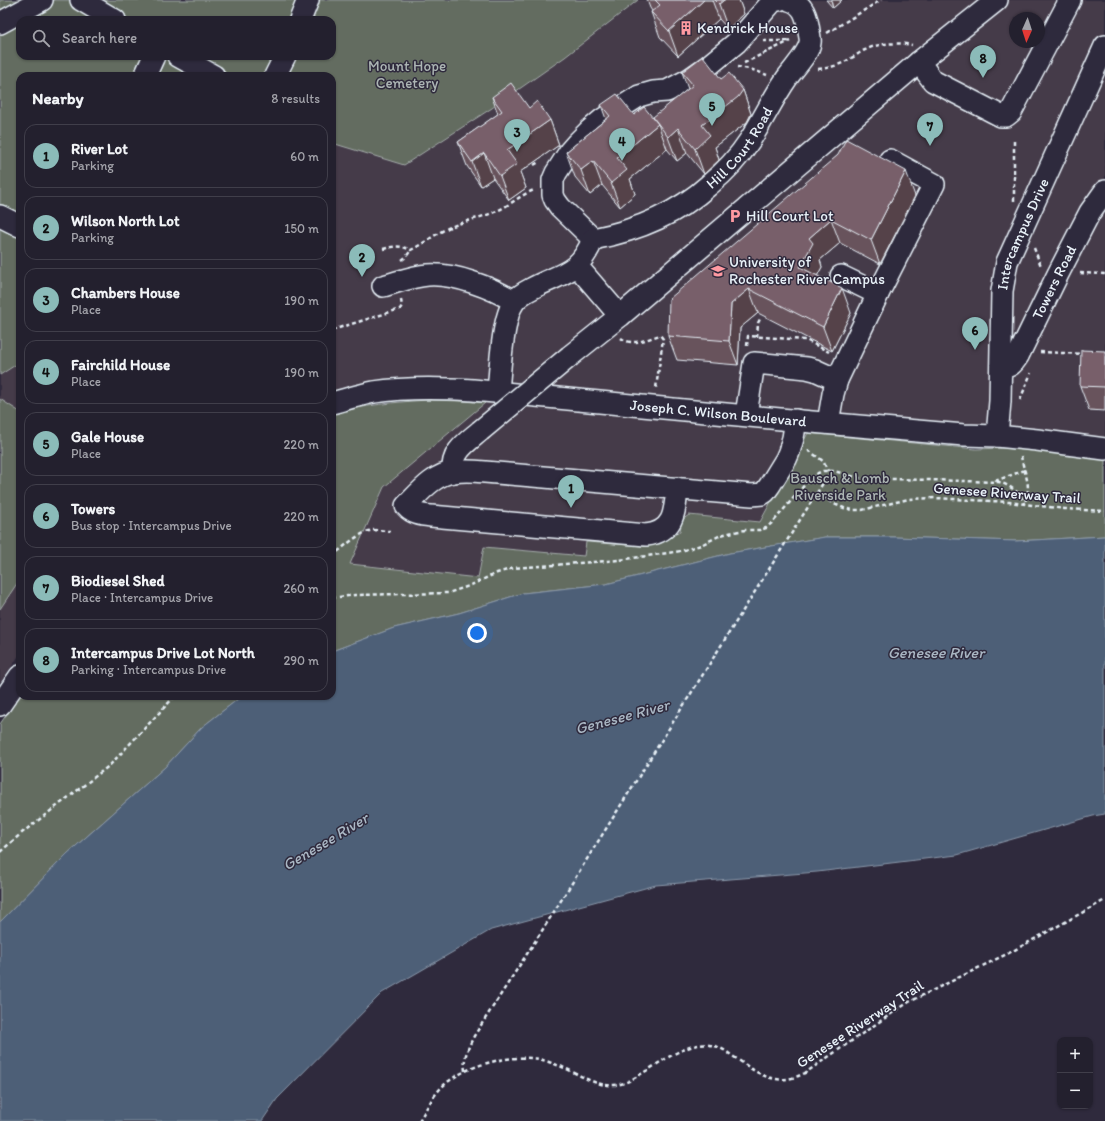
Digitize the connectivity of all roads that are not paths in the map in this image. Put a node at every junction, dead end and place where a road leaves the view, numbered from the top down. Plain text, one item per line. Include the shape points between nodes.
1 (42, 0) edge
2 (81, 0) edge
3 (308, 0) edge
4 (779, 0) edge
5 (789, 0) edge
6 (997, 0) edge
7 (1070, 0) edge
8 (108, 16) edge
9 (302, 16) edge
10 (0, 23) edge
11 (1105, 46) edge
12 (917, 54) junction
13 (152, 60) edge
14 (185, 60) edge
15 (284, 60) edge
16 (147, 72) edge
17 (207, 72) edge
18 (277, 72) edge
19 (890, 160) dead end
20 (1105, 191) edge
21 (0, 216) edge
22 (16, 224) edge
23 (592, 239) junction
24 (577, 266) junction
25 (841, 276) dead end
26 (383, 286) dead end
27 (878, 294) junction
28 (514, 301) junction
29 (615, 320) junction
30 (1001, 368) junction
31 (837, 380) junction
32 (498, 392) junction
33 (336, 402) edge
34 (746, 415) junction
35 (796, 420) junction
36 (828, 423) junction
37 (997, 436) junction
38 (1105, 449) edge
39 (453, 472) junction
40 (677, 488) junction
41 (16, 682) edge
42 (0, 705) edge

1 - 10 street
2 - 8 street
3 - 9 street
4 - 23 street via 773,1 736,43 708,66 667,91 639,96 603,119 566,157 553,180 553,195 560,207
5 - 23 street, Hill Court Road via 796,2 804,10 810,42 807,51 786,79 751,139 732,164 709,185 667,214 634,229
6 - 12 street
7 - 12 street via 1011,112 1006,116 1001,116 933,81
11 - 30 street, Intercampus Drive via 1007,262 1002,291
12 - 29 street
13 - 16 street
14 - 17 street
15 - 18 street
19 - 27 street via 934,184
20 - 30 street, Towers Road via 1090,212 1014,363
21 - 22 street
23 - 24 street via 586,254
24 - 28 street via 526,292
24 - 29 street
25 - 27 street
26 - 28 street via 421,276 443,275 486,287
27 - 31 street
28 - 32 street via 505,329
29 - 39 street, bridge via 464,444 456,453
30 - 37 street, Intercampus Drive
31 - 34 street via 807,368 754,363
31 - 36 street via 832,394
32 - 33 street, Joseph C. Wilson Boulevard via 452,388 414,389 374,392
32 - 34 street, Joseph C. Wilson Boulevard
34 - 35 street, Joseph C. Wilson Boulevard
35 - 36 street, Joseph C. Wilson Boulevard
35 - 40 street via 786,460 768,489 762,494
36 - 37 street, Joseph C. Wilson Boulevard
37 - 38 street, Joseph C. Wilson Boulevard
39 - 40 street via 491,472
39 - 40 street via 441,475 406,506 413,512 431,516 646,535 658,533 670,523 675,513
41 - 42 street

